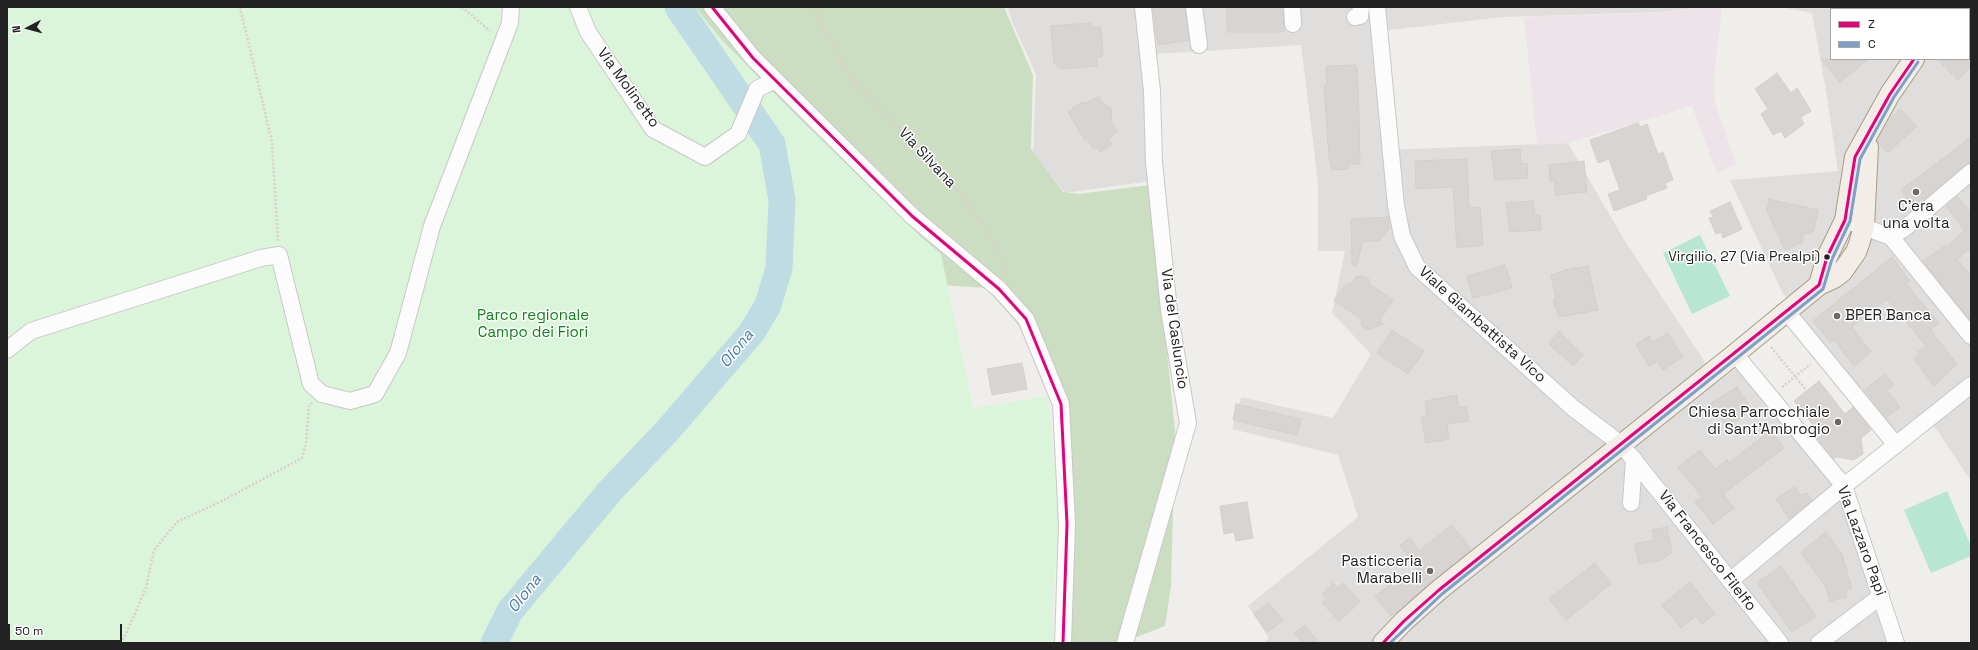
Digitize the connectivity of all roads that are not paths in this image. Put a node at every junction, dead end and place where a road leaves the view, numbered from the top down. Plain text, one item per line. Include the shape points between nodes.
1 (511, 7) edge
2 (578, 7) edge
3 (712, 7) edge
4 (1144, 7) edge
5 (1194, 7) edge
6 (1292, 7) edge
7 (1377, 7) edge
8 (1293, 24) dead end
9 (1199, 46) dead end
10 (1913, 60) edge
11 (775, 80) junction
12 (1869, 131) junction
13 (1971, 172) edge
14 (1845, 220) junction
15 (1864, 227) junction
16 (1891, 237) junction
17 (1819, 285) junction
18 (1787, 312) junction
19 (1971, 336) edge
20 (7, 350) edge
21 (1735, 354) junction
22 (1971, 385) edge
23 (1896, 445) junction
24 (1628, 452) junction
25 (1844, 486) junction
26 (1631, 503) dead end
27 (1730, 581) junction
28 (1881, 596) junction
29 (1063, 643) edge
30 (1125, 643) edge
31 (1383, 643) edge
32 (1780, 643) edge
33 (1819, 643) edge
34 (1896, 643) edge

1 - 20 street via 510,23 432,226 398,353 375,394 350,401 322,394 311,384 280,256 261,258 31,331
2 - 11 street, Via Molinetto via 588,32 653,129 705,158 738,134 757,89
3 - 11 street via 753,58
4 - 30 street, Via del Casluncio via 1152,91 1154,164 1169,310 1188,423
5 - 9 street
6 - 8 street
7 - 24 street, Viale Giambattista Vico via 1396,206 1402,236 1417,267 1574,408
10 - 12 main road
11 - 29 street via 912,216 999,288 1026,320 1061,404 1066,524
12 - 14 main road via 1856,157
12 - 15 main road
13 - 16 street
14 - 15 street
14 - 17 main road via 1827,257
15 - 16 street
15 - 17 main road via 1856,252 1842,272
16 - 19 street
17 - 18 main road
18 - 21 main road
18 - 23 street
21 - 24 main road
21 - 25 street, Via Lazzaro Papi
22 - 23 street
23 - 25 street
24 - 26 street
24 - 27 street, Via Francesco Filelfo
24 - 31 main road via 1439,590
25 - 27 street
25 - 28 street, Via Lazzaro Papi
27 - 32 street, Via Francesco Filelfo
28 - 33 street
28 - 34 street, Via Lazzaro Papi

